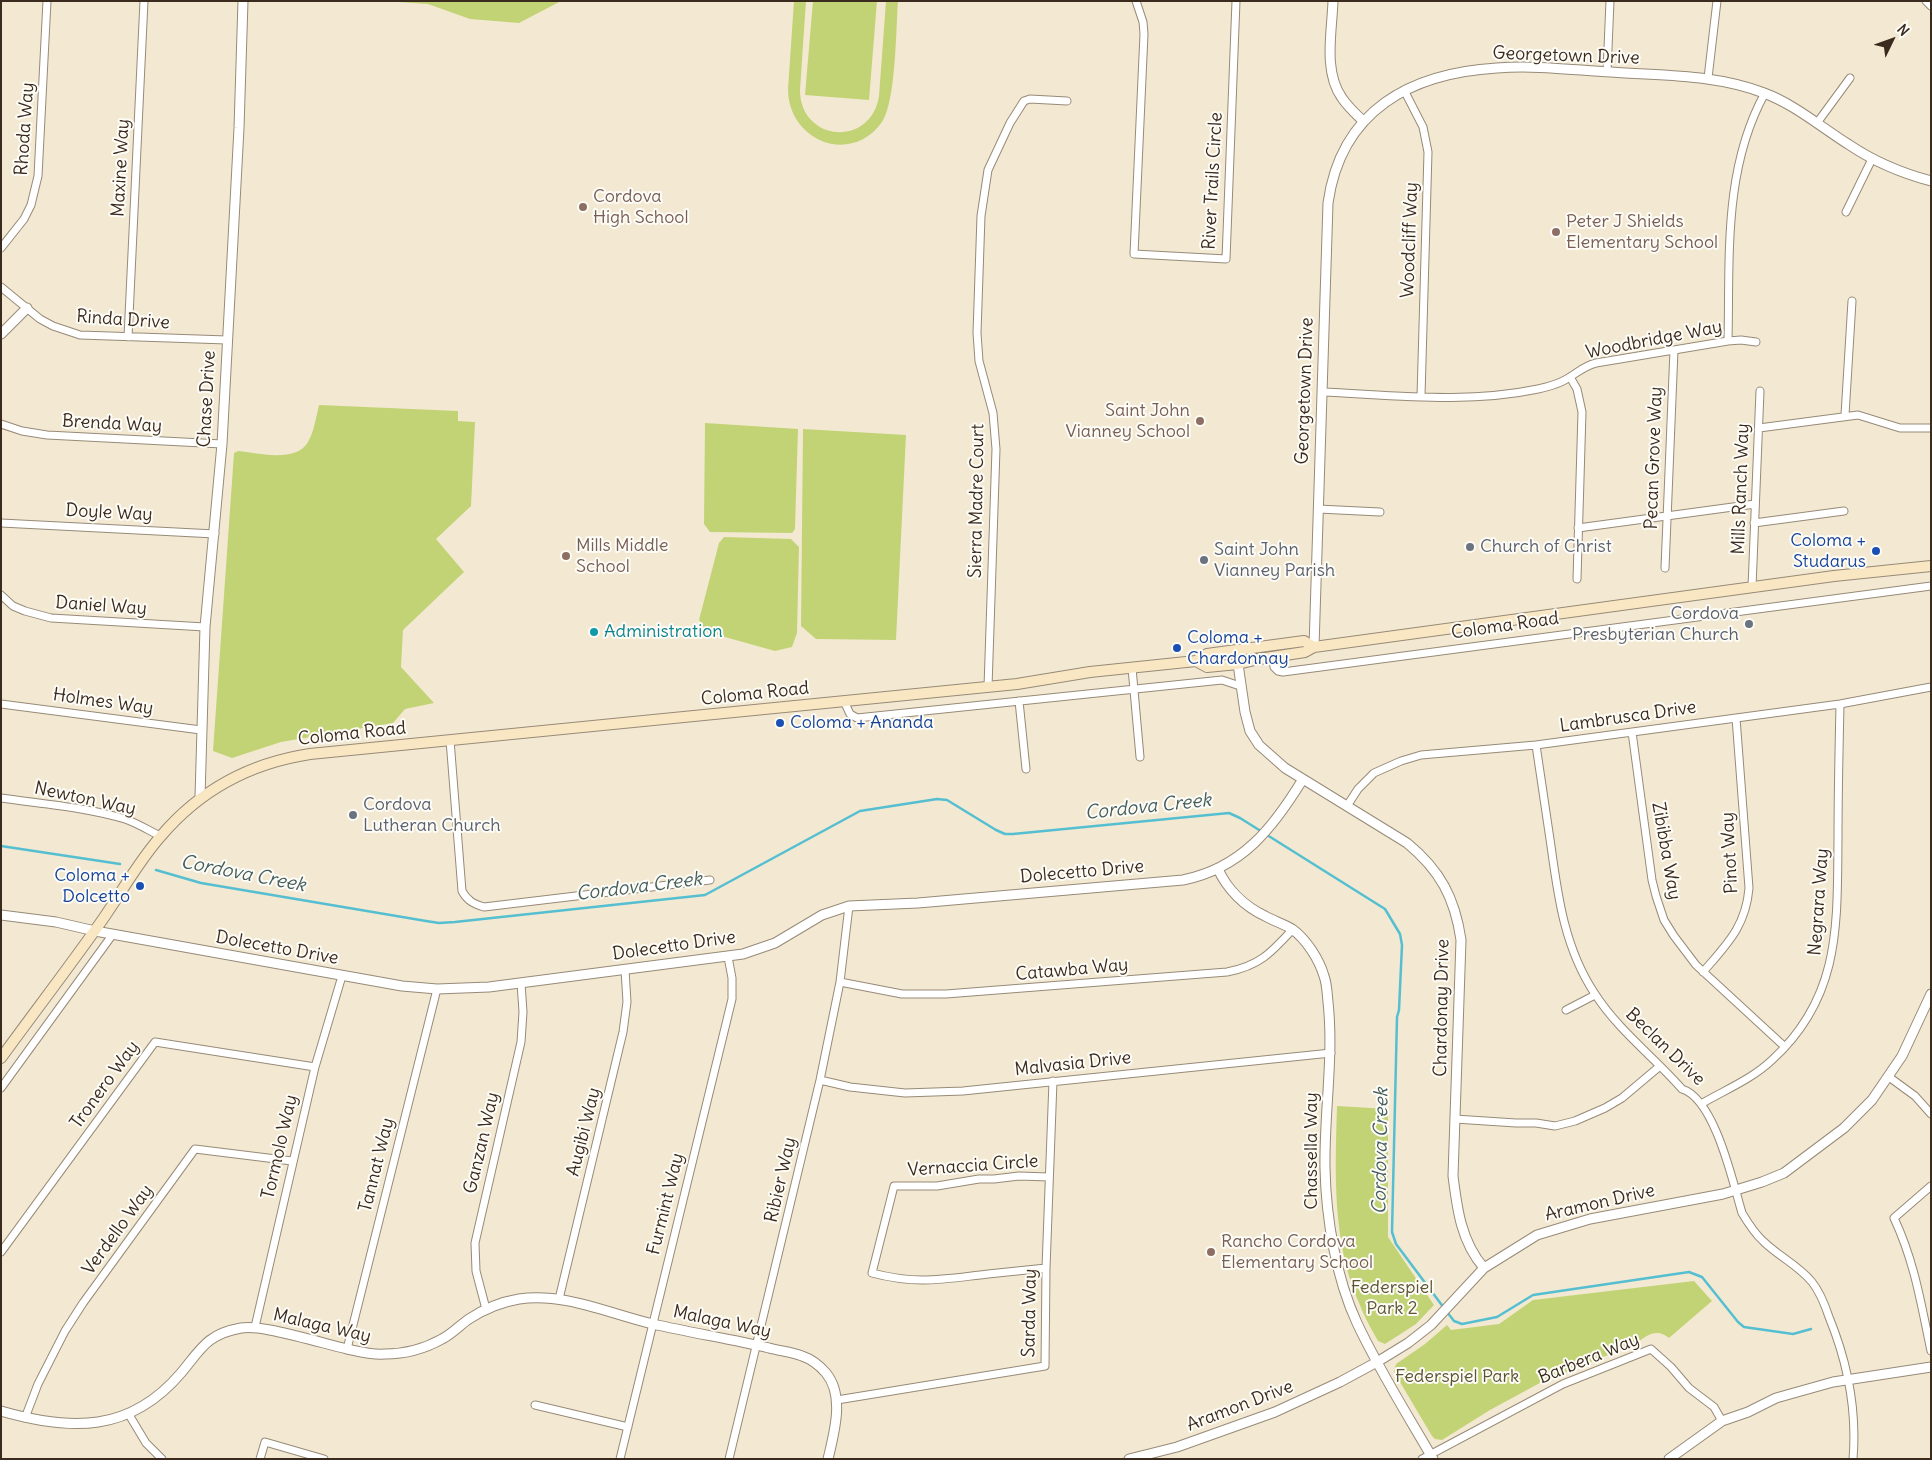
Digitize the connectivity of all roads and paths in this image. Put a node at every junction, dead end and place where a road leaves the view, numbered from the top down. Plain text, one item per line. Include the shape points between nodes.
1 (47, 1) edge
2 (144, 1) edge
3 (243, 1) edge
4 (1136, 1) edge
5 (1236, 1) edge
6 (1333, 1) edge
7 (1610, 1) edge
8 (1717, 1) edge
9 (1926, 1) edge
10 (1931, 6) edge
11 (1607, 72) junction
12 (1708, 78) junction
13 (1850, 78) dead end
14 (1404, 90) junction
15 (1766, 93) junction
16 (1067, 101) dead end
17 (1363, 121) junction
18 (1817, 123) junction
19 (1872, 159) junction
20 (1931, 181) edge
21 (1846, 212) dead end
22 (1, 248) edge
23 (1, 287) edge
24 (1852, 301) dead end
25 (27, 308) junction
26 (1, 334) edge
27 (128, 337) junction
28 (226, 340) junction
29 (1728, 341) junction
30 (1756, 342) dead end
31 (1674, 350) junction
32 (1570, 377) junction
33 (1322, 392) junction
34 (1760, 392) dead end
35 (1421, 396) junction
36 (1845, 415) junction
37 (1, 424) edge
38 (1759, 428) junction
39 (1931, 428) edge
40 (222, 444) junction
41 (1755, 504) junction
42 (1318, 509) junction
43 (1844, 511) dead end
44 (1380, 512) dead end
45 (1667, 516) junction
46 (1754, 522) junction
47 (1, 523) edge
48 (1578, 528) junction
49 (215, 534) junction
50 (1931, 566) edge
51 (1665, 568) dead end
52 (1576, 579) dead end
53 (1931, 586) edge
54 (1752, 588) junction
55 (1, 595) edge
56 (205, 627) junction
57 (1314, 647) junction
58 (1211, 653) junction
59 (1273, 656) junction
60 (1196, 661) junction
61 (1238, 664) junction
62 (1132, 668) junction
63 (1240, 686) junction
64 (988, 687) junction
65 (1931, 688) edge
66 (1134, 689) junction
67 (844, 701) junction
68 (1019, 701) junction
69 (1, 704) edge
70 (1840, 704) junction
71 (1736, 718) junction
72 (201, 730) junction
73 (1632, 732) junction
74 (450, 740) junction
75 (1536, 744) junction
76 (1140, 757) dead end
77 (1026, 769) dead end
78 (1303, 779) junction
79 (200, 797) junction
80 (1, 798) edge
81 (1347, 806) junction
82 (160, 836) junction
83 (1218, 869) junction
84 (710, 880) dead end
85 (849, 906) junction
86 (1, 915) edge
87 (1292, 930) junction
88 (95, 931) junction
89 (113, 934) junction
90 (728, 957) junction
91 (625, 970) junction
92 (1703, 972) junction
93 (342, 976) junction
94 (840, 982) junction
95 (521, 983) junction
96 (437, 989) junction
97 (1595, 995) junction
98 (1931, 995) edge
99 (1566, 1010) dead end
100 (1785, 1047) junction
101 (1331, 1053) junction
102 (1, 1058) edge
103 (1660, 1066) junction
104 (315, 1067) junction
105 (1889, 1077) junction
106 (820, 1080) junction
107 (1052, 1081) junction
108 (1, 1088) edge
109 (1701, 1104) junction
110 (1931, 1114) edge
111 (1455, 1119) junction
112 (292, 1161) junction
113 (1049, 1177) junction
114 (1931, 1186) edge
115 (1735, 1190) junction
116 (1, 1252) edge
117 (1046, 1268) junction
118 (1484, 1268) junction
119 (559, 1299) junction
120 (486, 1309) junction
121 (653, 1324) junction
122 (255, 1327) junction
123 (757, 1346) junction
124 (347, 1349) junction
125 (1931, 1351) edge
126 (1377, 1362) junction
127 (1931, 1367) edge
128 (1848, 1379) junction
129 (837, 1400) junction
130 (535, 1405) dead end
131 (1, 1411) edge
132 (128, 1413) junction
133 (25, 1418) junction
134 (1722, 1421) junction
135 (628, 1427) junction
136 (1431, 1456) edge
137 (162, 1459) edge
138 (260, 1459) edge
139 (324, 1459) edge
140 (620, 1459) edge
141 (730, 1459) edge
142 (828, 1459) edge
143 (1129, 1459) edge
144 (1422, 1459) edge
145 (1669, 1459) edge
146 (1853, 1459) edge

1 - 22 street, Rhoda Way via 38,176 31,205
2 - 27 street, Maxine Way
3 - 28 street, Chase Drive
4 - 5 street, River Trails Circle via 1144,34 1134,254 1226,259
6 - 17 street via 1332,76 1341,98
7 - 11 street
8 - 12 street
9 - 10 street
11 - 12 street, Georgetown Drive
11 - 14 street, Georgetown Drive via 1499,68 1460,72
12 - 15 street, Georgetown Drive
13 - 18 street
14 - 17 street, Georgetown Drive
14 - 35 street, Woodcliff Way via 1423,127 1428,152
15 - 18 street, Georgetown Drive
15 - 29 street via 1749,126 1734,184
16 - 64 street, Sierra Madre Court via 1024,101 1010,122 988,170 981,216 977,333 979,360 993,413 996,448
17 - 33 street, Georgetown Drive via 1345,147 1330,188
18 - 19 street, Georgetown Drive
19 - 20 street, Georgetown Drive
19 - 21 street
23 - 25 street, Rinda Drive
24 - 36 street
25 - 26 street
25 - 27 street, Rinda Drive via 40,319 66,331 80,335
27 - 28 street, Rinda Drive
28 - 40 street, Chase Drive
29 - 30 street, Woodbridge Way
29 - 31 street, Woodbridge Way
31 - 32 street, Woodbridge Way via 1591,365
31 - 45 street, Pecan Grove Way
32 - 35 street, Woodbridge Way via 1553,386 1512,394
32 - 48 street via 1577,389 1582,412
33 - 35 street, Woodbridge Way
33 - 42 street, Georgetown Drive
34 - 38 street, Mills Ranch Way
36 - 38 street
36 - 39 street via 1864,416 1900,428
37 - 40 street, Brenda Way via 47,435
38 - 41 street, Mills Ranch Way
40 - 49 street, Chase Drive
41 - 45 street
41 - 46 street, Mills Ranch Way
42 - 44 street
42 - 57 street, Georgetown Drive
43 - 46 street
45 - 48 street
45 - 51 street, Pecan Grove Way
46 - 54 street, Mills Ranch Way
47 - 49 street, Doyle Way
48 - 52 street
49 - 56 street, Chase Drive
50 - 54 main road, Coloma Road
53 - 59 street, Coloma Road via 1283,672 1274,667
54 - 57 main road, Coloma Road
55 - 56 street, Daniel Way via 24,611 51,618
56 - 72 street, Chase Drive
57 - 58 main road, Coloma Road via 1304,641
57 - 59 main road, Coloma Road via 1305,652
58 - 60 main road, Coloma Road
58 - 61 main road via 1230,657
59 - 61 main road, Coloma Road
60 - 61 main road, Coloma Road via 1207,666
60 - 62 main road, Coloma Road
61 - 63 street, Chardonay Drive
62 - 64 main road, Coloma Road
62 - 66 street
63 - 66 street via 1222,680
63 - 78 street, Chardonay Drive via 1253,738 1276,762
64 - 67 main road, Coloma Road
65 - 70 street, Lambrusca Drive
66 - 68 street
66 - 76 street
67 - 68 street via 850,714 857,718
67 - 74 main road, Coloma Road
68 - 77 street
69 - 72 street, Holmes Way
70 - 71 street, Lambrusca Drive
70 - 100 street, Negrara Way via 1834,943 1816,1003
71 - 73 street, Lambrusca Drive
71 - 92 street, Pinot Way via 1748,900 1733,938
72 - 79 street, Chase Drive
73 - 75 street, Lambrusca Drive
73 - 92 street, Zibibba Way via 1656,896 1664,920 1684,951
74 - 79 main road, Coloma Road via 279,760 242,773
74 - 84 street via 462,891 476,905
75 - 81 street, Lambrusca Drive via 1421,755 1401,761 1374,773
75 - 97 street, Beclan Drive via 1558,900 1578,964
78 - 81 street, Chardonay Drive
78 - 83 street, Dolecetto Drive via 1262,834 1234,860
79 - 82 main road, Coloma Road
80 - 82 street, Newton Way via 124,819
81 - 111 street, Chardonay Drive via 1420,854 1439,875 1456,912 1461,954
82 - 88 main road, Coloma Road
83 - 85 street, Dolecetto Drive via 1183,880
83 - 87 street, Chassella Way via 1228,887 1241,900 1263,916
85 - 90 street, Dolecetto Drive via 822,915 775,943
85 - 94 street, Ribier Way
86 - 88 street, Dolecetto Drive
87 - 94 street, Catawba Way via 1264,958 1253,965 1227,972 946,994 902,994
87 - 101 street, Chassella Way via 1311,951 1324,977 1330,1012
88 - 89 street, Dolecetto Drive
88 - 102 main road, Coloma Road
89 - 93 street, Dolecetto Drive
89 - 108 street
90 - 91 street, Dolecetto Drive
90 - 121 street, Furmint Way via 732,999
91 - 95 street, Dolecetto Drive
91 - 119 street, Augibi Way via 627,1002 623,1032
92 - 100 street, Zibibba Way
93 - 96 street, Dolecetto Drive
93 - 104 street, Tormolo Way
94 - 106 street, Ribier Way
95 - 96 street, Dolecetto Drive
95 - 120 street, Ganzan Way via 521,1042 475,1243 476,1271
96 - 124 street, Tannat Way
97 - 99 street
97 - 103 street, Beclan Drive via 1625,1032
98 - 105 street, Aramon Drive
100 - 109 street, Negrara Way via 1756,1073
101 - 107 street, Malvasia Drive
101 - 126 street, Chassella Way via 1326,1202 1341,1276 1356,1322
103 - 109 street, Beclan Drive
103 - 111 street via 1633,1091 1605,1108 1555,1126
104 - 112 street, Tormolo Way
104 - 116 street, Tronero Way via 155,1042
105 - 110 street via 1915,1096
105 - 115 street, Aramon Drive via 1858,1114 1809,1156 1784,1173
106 - 107 street, Malvasia Drive via 905,1094
106 - 123 street, Ribier Way
107 - 113 street, Sarda Way
109 - 115 street, Beclan Drive via 1721,1143
111 - 118 street, Chardonay Drive via 1454,1176 1458,1214 1467,1242
112 - 122 street, Tormolo Way
112 - 133 street, Verdello Way via 195,1149 69,1324 49,1360
113 - 117 street, Sarda Way
113 - 117 street, Vernaccia Circle via 1019,1176 937,1186 894,1186 872,1274 896,1280 950,1280
114 - 125 street via 1894,1218 1916,1277
115 - 118 street, Aramon Drive via 1563,1226 1537,1235
115 - 128 street, Beclan Drive via 1742,1213 1756,1233 1813,1283 1832,1324
117 - 129 street, Sarda Way via 1045,1366
118 - 126 street, Aramon Drive via 1442,1314 1408,1343
119 - 120 street, Malaga Way via 523,1299
119 - 121 street, Malaga Way
120 - 124 street, Malaga Way via 440,1340 419,1349 398,1354 366,1354
121 - 123 street, Malaga Way
121 - 135 street, Furmint Way
122 - 124 street, Malaga Way
122 - 132 street, Malaga Way via 243,1327 212,1338 166,1389
123 - 129 street, Malaga Way via 810,1360 828,1376
123 - 141 street, Ribier Way
126 - 136 street, Chassella Way
126 - 143 street, Aramon Drive via 1275,1412 1177,1447
127 - 128 street
128 - 134 street via 1776,1398
128 - 146 street, Beclan Drive
129 - 142 street, Malaga Way
130 - 135 street
131 - 133 street, Malaga Way
132 - 133 street, Malaga Way via 89,1424
132 - 137 street via 146,1443
134 - 136 street, Barbera Way via 1714,1407 1689,1388 1652,1349 1563,1384
134 - 145 street
135 - 140 street, Furmint Way
136 - 144 street, Barbera Way
138 - 139 street via 265,1442

